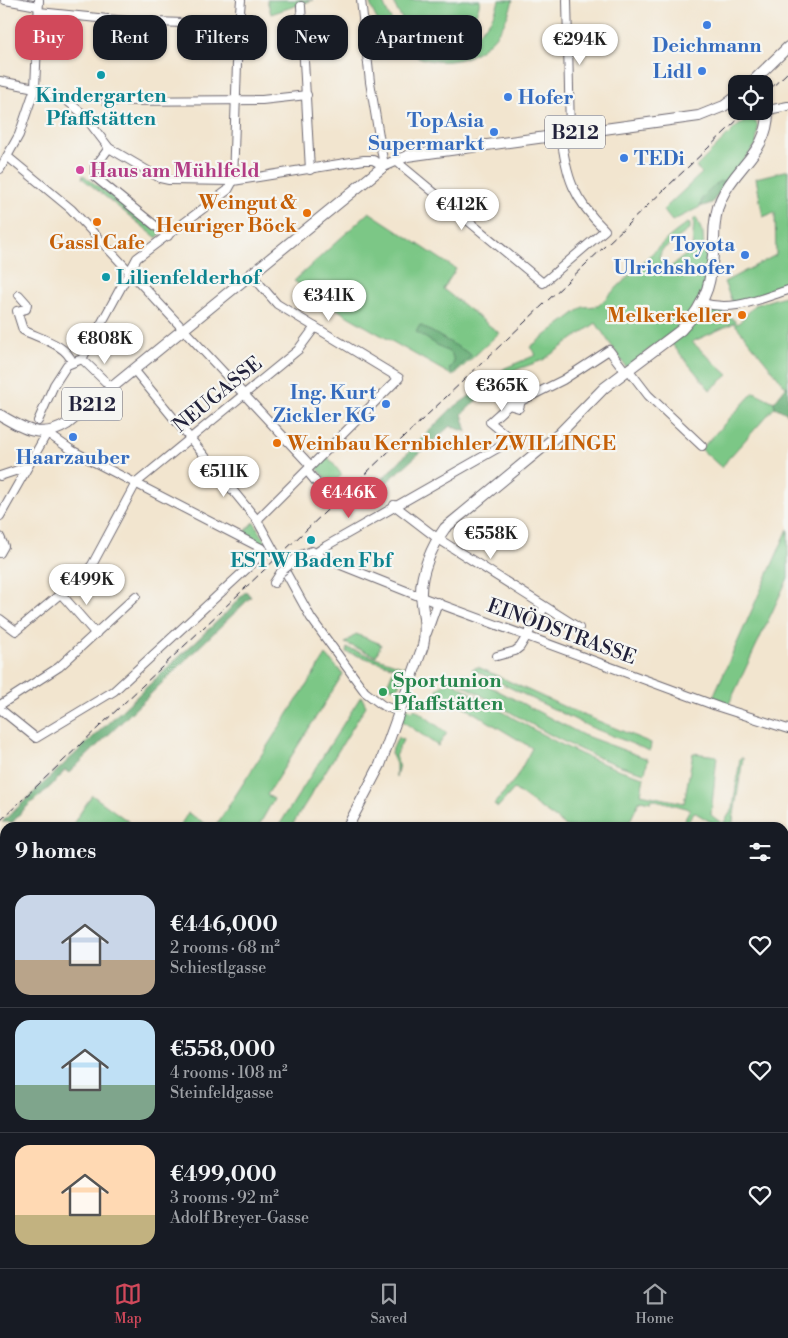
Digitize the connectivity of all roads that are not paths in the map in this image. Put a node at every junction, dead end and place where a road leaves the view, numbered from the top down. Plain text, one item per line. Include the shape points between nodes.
1 (6, 0) edge
2 (242, 0) edge
3 (361, 0) edge
4 (567, 0) edge
5 (38, 6) edge
6 (301, 6) dead end
7 (241, 15) edge
8 (177, 23) edge
9 (788, 47) edge
10 (238, 60) edge
11 (759, 75) edge
12 (0, 81) edge
13 (35, 88) junction
14 (307, 95) junction
15 (106, 101) dead end
16 (236, 101) junction
17 (728, 106) edge
18 (788, 106) edge
19 (773, 108) edge
20 (766, 120) edge
21 (566, 133) junction
22 (109, 148) junction
23 (8, 156) junction
24 (396, 161) junction
25 (384, 166) junction
26 (0, 169) edge
27 (310, 170) junction
28 (233, 181) junction
29 (168, 236) junction
30 (128, 271) junction
31 (251, 274) junction
32 (788, 290) edge
33 (19, 295) dead end
34 (703, 303) junction
35 (315, 327) junction
36 (184, 330) junction
37 (82, 359) junction
38 (72, 362) junction
39 (627, 370) junction
40 (134, 371) junction
41 (112, 388) junction
42 (242, 394) junction
43 (0, 415) edge
44 (38, 421) dead end
45 (47, 433) junction
46 (190, 438) junction
47 (702, 446) dead end
48 (27, 467) junction
49 (308, 468) junction
50 (13, 472) junction
51 (0, 476) edge
52 (21, 478) junction
53 (316, 482) dead end
54 (136, 483) junction
55 (394, 505) junction
56 (0, 516) edge
57 (257, 520) junction
58 (0, 537) edge
59 (438, 538) junction
60 (312, 551) dead end
61 (0, 553) edge
62 (274, 583) dead end
63 (60, 594) junction
64 (136, 596) dead end
65 (421, 597) junction
66 (438, 602) junction
67 (544, 608) junction
68 (0, 619) edge
69 (579, 628) dead end
70 (96, 634) junction
71 (426, 635) junction
72 (526, 635) junction
73 (497, 656) dead end
74 (0, 707) edge
75 (399, 712) junction
76 (788, 729) edge
77 (350, 822) edge

1 - 5 street
2 - 7 street
3 - 25 street
4 - 21 street
5 - 8 street via 127,21
5 - 13 street
6 - 14 street
9 - 11 main road
10 - 16 street
12 - 13 street
13 - 22 street via 53,93 72,105
13 - 23 street
14 - 16 street
14 - 27 street
15 - 16 street
16 - 28 street
17 - 21 main road, B212 via 699,116
18 - 19 street
20 - 34 main road via 766,133 761,145 730,183 717,209 713,264
21 - 24 main road, B212 via 420,152
21 - 24 street via 564,161 572,189 583,208 604,230 543,283
22 - 28 street via 160,178
22 - 29 street via 95,167 95,177
23 - 26 street
23 - 30 street via 71,209
24 - 25 main road, B212
25 - 27 street via 373,160 364,160
25 - 31 main road, B212
27 - 28 street
28 - 29 street via 228,190
29 - 30 street via 136,258
30 - 36 street
30 - 37 street
31 - 35 street via 277,304
31 - 36 main road, B212
32 - 34 street via 730,308
33 - 38 street via 27,304 26,309 17,311 23,330 58,347 70,356
34 - 39 main road via 680,330
35 - 42 street, NEUGASSE via 298,350
35 - 49 street via 399,378
36 - 40 main road, B212
36 - 42 street
37 - 38 street
37 - 41 street
38 - 44 street via 54,385
39 - 47 street via 648,395
39 - 55 street via 610,350 563,380 521,401 515,398 490,422 512,440
39 - 59 main road via 604,388 559,434
40 - 41 main road, B212
40 - 46 street
41 - 45 main road, B212 via 67,424
42 - 46 street, NEUGASSE
42 - 49 street
43 - 45 main road, B212 via 22,429
45 - 48 street
45 - 54 street via 62,445
46 - 54 street, NEUGASSE
46 - 57 street
48 - 50 street
48 - 52 street
49 - 53 street
49 - 57 street
50 - 51 street
50 - 52 street
52 - 56 street
54 - 63 street via 92,565
54 - 74 street via 263,549 254,562 114,691 36,738
55 - 59 street
55 - 65 street, EINÖDSTRASSE via 317,552 326,561
57 - 75 street via 332,650 365,692 382,706
58 - 61 street via 4,546
59 - 65 main road via 422,581
59 - 67 street
60 - 62 street, bridge via 298,556
63 - 68 street via 16,631
63 - 70 street
64 - 70 street
65 - 66 street, EINÖDSTRASSE
65 - 71 main road
66 - 71 street
66 - 72 street, EINÖDSTRASSE
67 - 69 street
67 - 72 street
70 - 74 street via 59,667
71 - 75 main road
72 - 73 street via 515,651
72 - 76 street, EINÖDSTRASSE via 719,707
75 - 77 main road via 380,765

